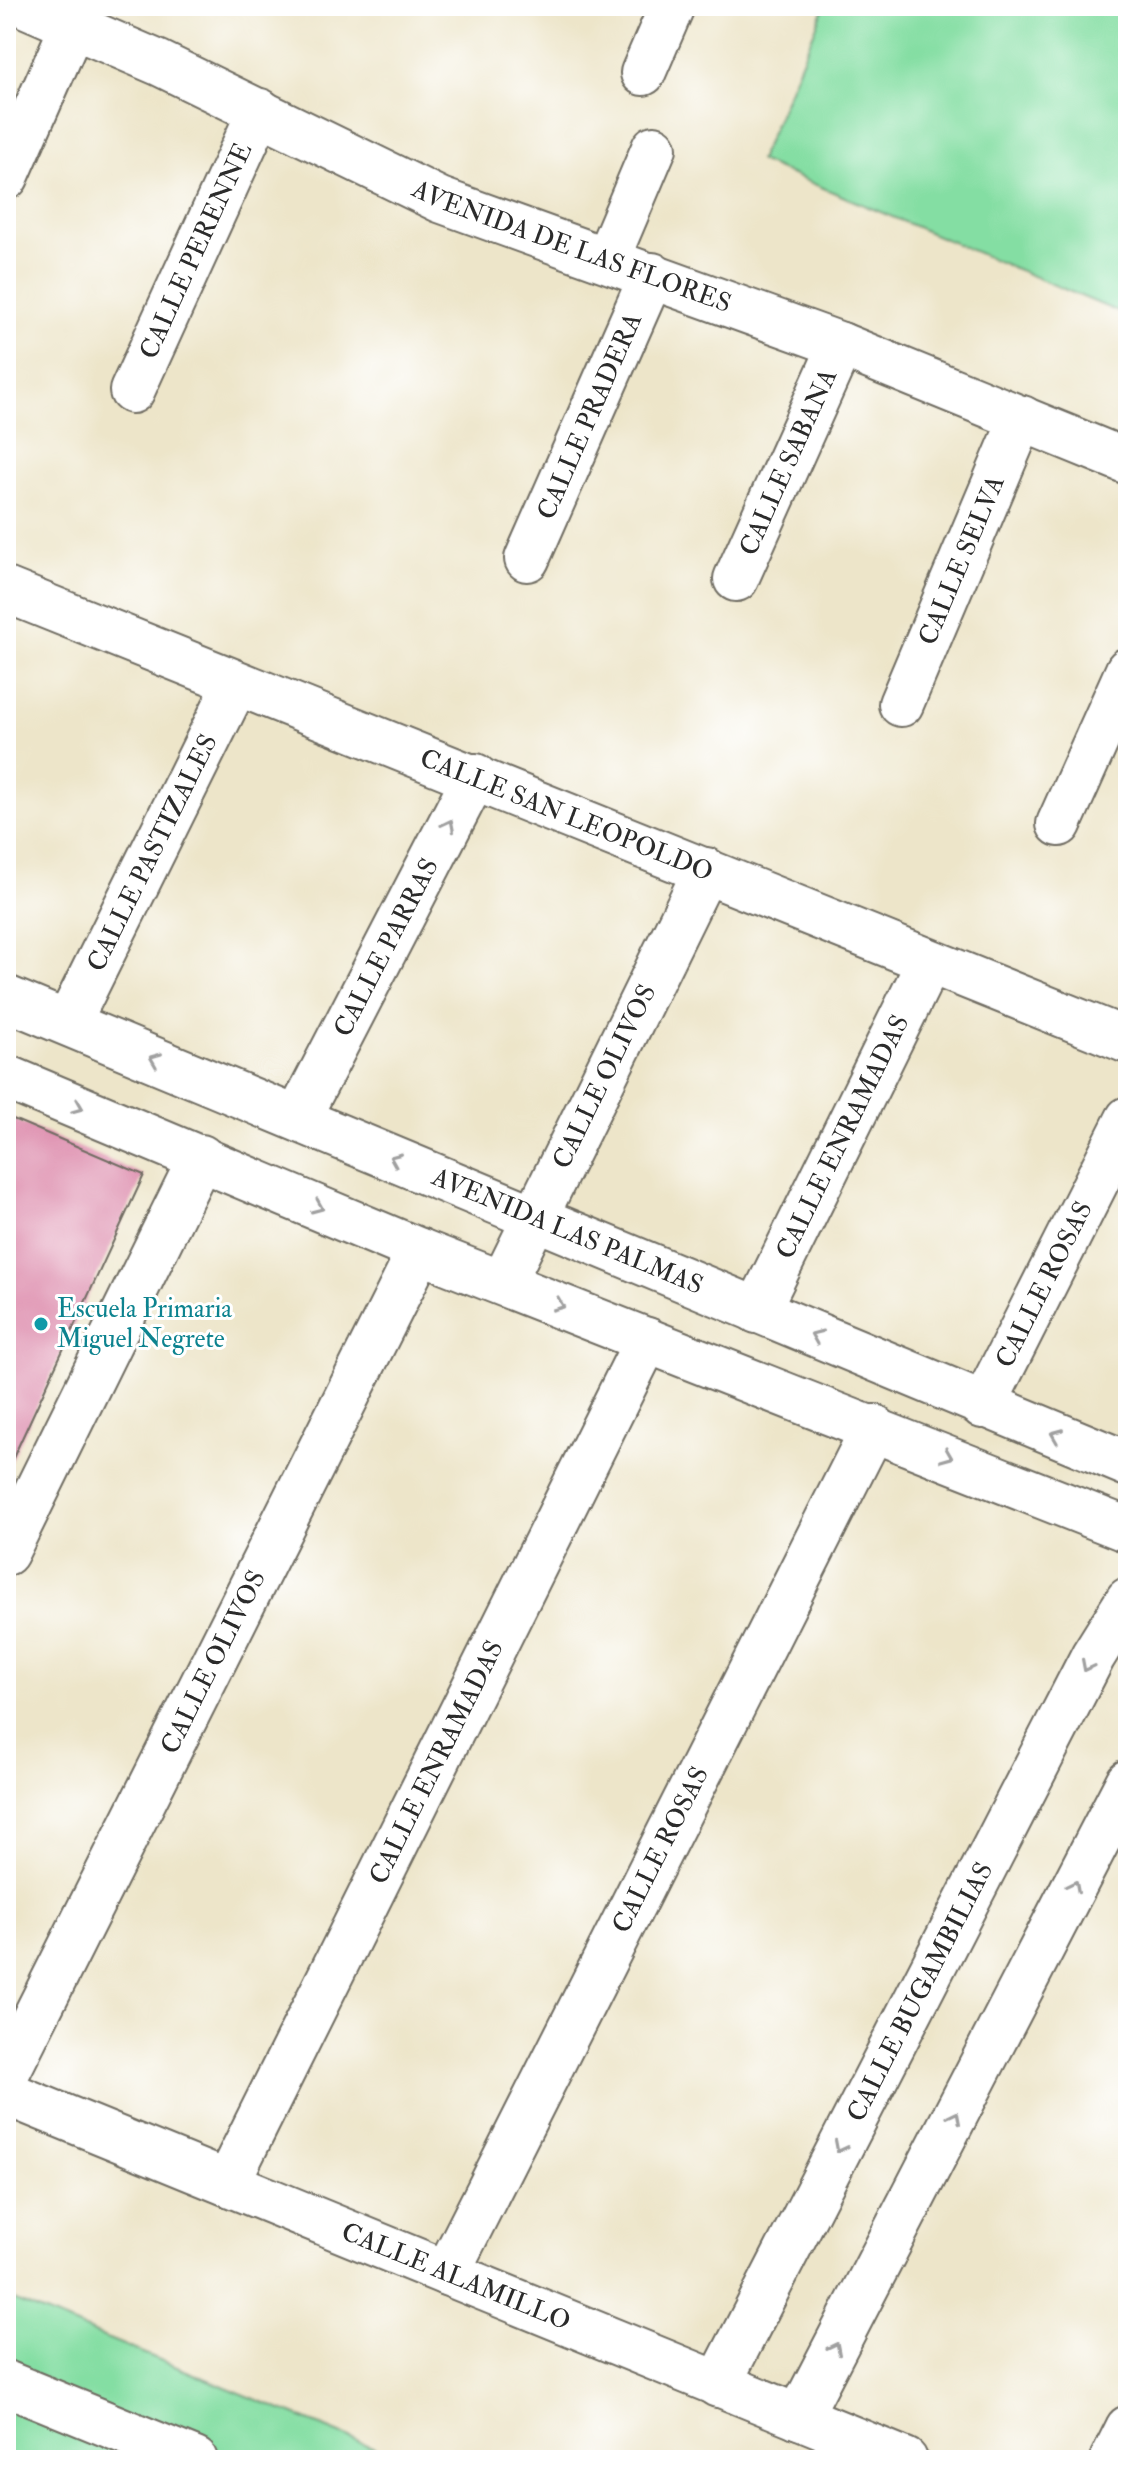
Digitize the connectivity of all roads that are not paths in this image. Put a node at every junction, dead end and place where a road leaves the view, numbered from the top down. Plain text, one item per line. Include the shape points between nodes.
1 (27, 6) edge
2 (672, 6) edge
3 (73, 25) junction
4 (643, 73) dead end
5 (260, 111) junction
6 (654, 148) dead end
7 (6, 177) edge
8 (607, 259) junction
9 (652, 275) junction
10 (841, 345) junction
11 (132, 391) dead end
12 (1022, 418) junction
13 (1128, 462) edge
14 (527, 559) dead end
15 (736, 579) dead end
16 (6, 590) edge
17 (1128, 670) edge
18 (236, 684) junction
19 (901, 704) dead end
20 (475, 776) junction
21 (1059, 824) dead end
22 (706, 870) junction
23 (929, 962) junction
24 (6, 998) edge
25 (68, 1023) junction
26 (1128, 1041) edge
27 (6, 1077) edge
28 (298, 1118) junction
29 (1128, 1119) edge
30 (201, 1157) junction
31 (533, 1219) junction
32 (420, 1251) junction
33 (503, 1283) junction
34 (757, 1311) junction
35 (647, 1340) junction
36 (983, 1406) junction
37 (874, 1427) junction
38 (1128, 1464) edge
39 (1128, 1530) edge
40 (6, 1553) edge
41 (1128, 1600) edge
42 (1128, 1782) edge
43 (6, 2075) edge
44 (6, 2093) edge
45 (227, 2183) junction
46 (447, 2273) junction
47 (6, 2383) edge
48 (718, 2385) junction
49 (799, 2417) junction
50 (1128, 2428) edge
51 (195, 2460) edge
52 (905, 2460) edge
53 (1112, 2460) edge

1 - 3 street, AVENIDA DE LAS FLORES
2 - 4 street
3 - 5 street, AVENIDA DE LAS FLORES
3 - 7 street
5 - 8 street, AVENIDA DE LAS FLORES via 440,200
5 - 11 street, CALLE PERENNE
6 - 8 street
8 - 9 street, AVENIDA DE LAS FLORES
9 - 10 street, AVENIDA DE LAS FLORES
9 - 14 street, CALLE PRADERA
10 - 12 street, AVENIDA DE LAS FLORES
10 - 15 street, CALLE SABANA
12 - 13 street, AVENIDA DE LAS FLORES
12 - 19 street, CALLE SELVA
16 - 18 street, CALLE SAN LEOPOLDO
17 - 21 street
18 - 20 street, CALLE SAN LEOPOLDO
18 - 25 street, CALLE PASTIZALES
20 - 22 street, CALLE SAN LEOPOLDO
28 -> 20 street, CALLE PARRAS
22 - 23 street, CALLE SAN LEOPOLDO
22 - 31 street, CALLE OLIVOS
23 - 26 street, CALLE SAN LEOPOLDO
23 - 34 street, CALLE ENRAMADAS
24 - 25 street, AVENIDA LAS PALMAS
28 -> 25 street, AVENIDA LAS PALMAS
27 -> 30 street
31 -> 28 street, AVENIDA LAS PALMAS
29 - 36 street, CALLE ROSAS
30 -> 32 street
30 - 40 street
31 - 33 street, CALLE OLIVOS
31 - 34 street, AVENIDA LAS PALMAS
32 - 33 street
32 - 43 street, CALLE OLIVOS
33 -> 35 street
36 -> 34 street, AVENIDA LAS PALMAS
35 - 37 street
35 - 45 street, CALLE ENRAMADAS
38 -> 36 street, AVENIDA LAS PALMAS
37 -> 39 street
37 - 46 street, CALLE ROSAS
41 -> 48 street, CALLE BUGAMBILIAS via 1093,1656
49 -> 42 street
44 - 45 street, CALLE ALAMILLO
45 - 46 street, CALLE ALAMILLO
46 - 48 street, CALLE ALAMILLO
47 - 51 street
48 - 49 street, CALLE ALAMILLO
49 - 52 street, CALLE ALAMILLO
50 - 53 street

